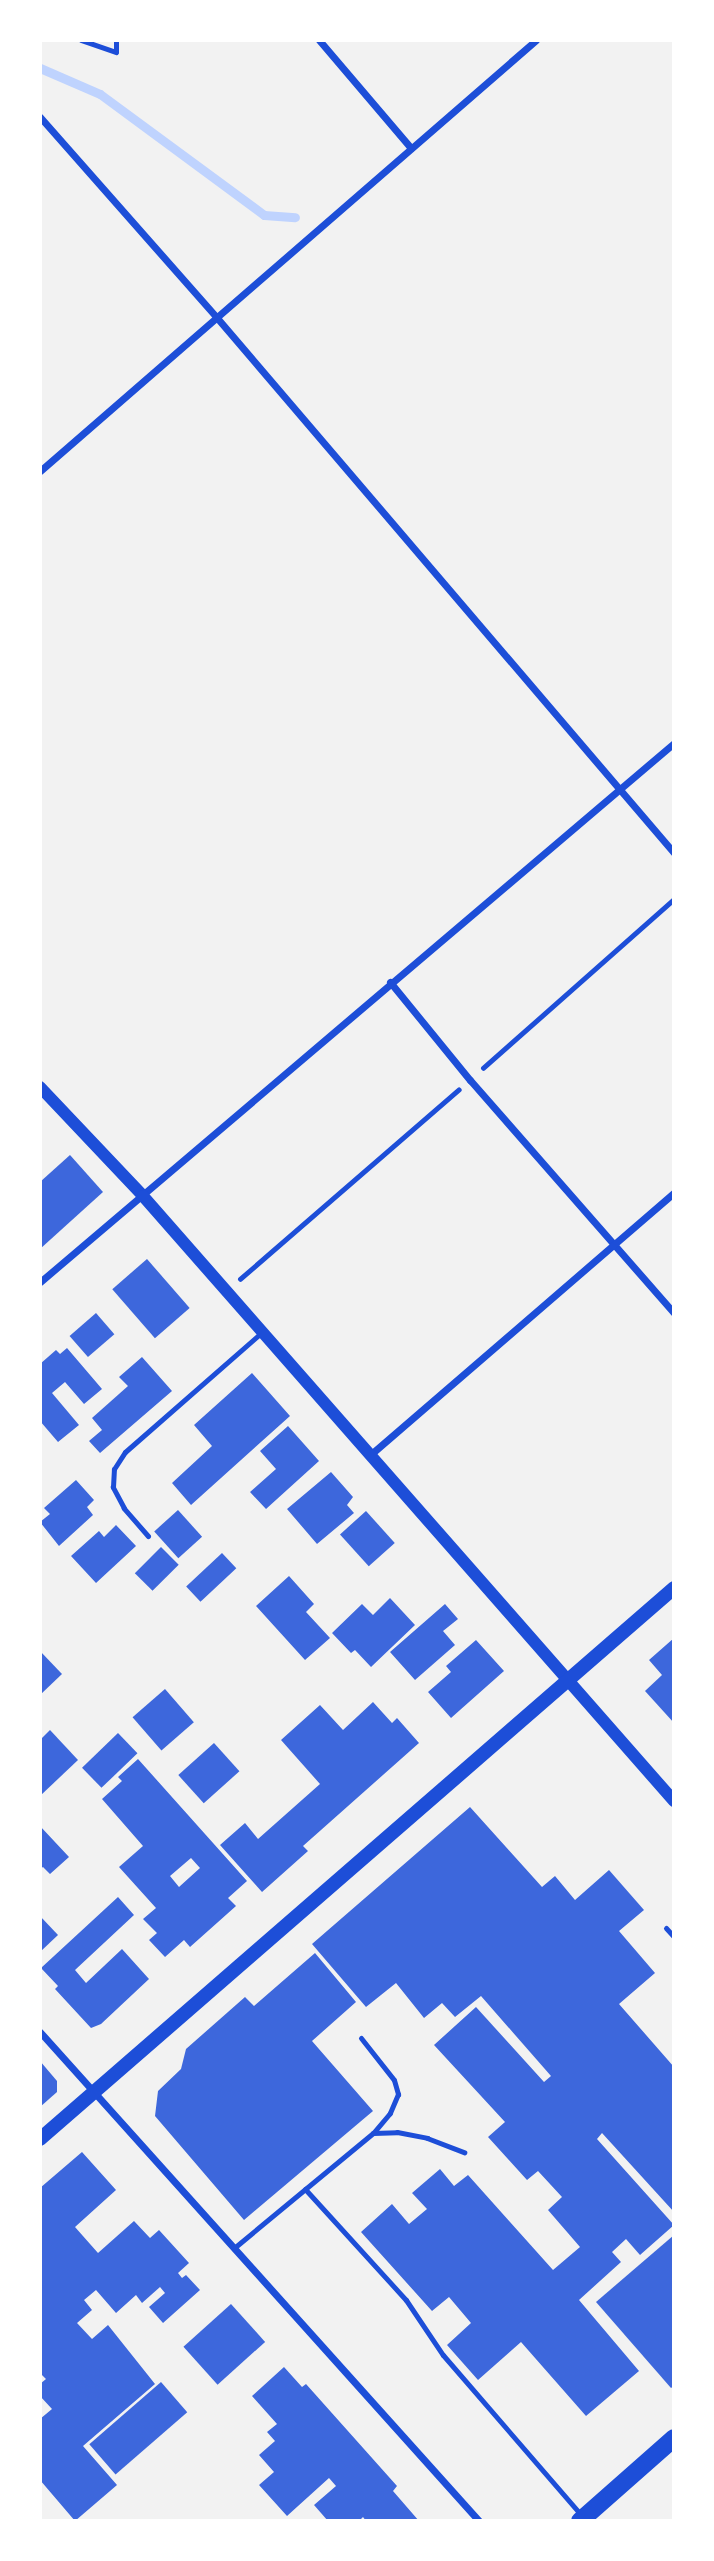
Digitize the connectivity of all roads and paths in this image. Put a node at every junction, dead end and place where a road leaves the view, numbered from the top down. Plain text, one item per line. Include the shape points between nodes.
1 (80, 40) edge
2 (116, 40) edge
3 (319, 40) edge
4 (537, 40) edge
5 (40, 117) edge
6 (411, 148) junction
7 (218, 318) junction
8 (40, 471) edge
9 (674, 743) edge
10 (619, 791) junction
11 (674, 853) edge
12 (674, 899) edge
13 (390, 982) junction
14 (470, 1080) junction
15 (40, 1087) edge
16 (674, 1193) edge
17 (144, 1196) junction
18 (615, 1244) junction
19 (40, 1282) edge
20 (225, 1291) junction
21 (674, 1313) edge
22 (262, 1332) junction
23 (369, 1456) junction
24 (148, 1536) dead end
25 (674, 1588) edge
26 (568, 1680) junction
27 (674, 1801) edge
28 (666, 1928) dead end
29 (674, 1937) edge
30 (40, 2032) edge
31 (361, 2038) dead end
32 (94, 2092) junction
33 (373, 2133) junction
34 (40, 2139) edge
35 (464, 2151) dead end
36 (305, 2189) junction
37 (234, 2248) junction
38 (674, 2438) edge
39 (582, 2519) edge
40 (479, 2521) edge

1 - 2 path via 116,52
3 - 6 street
4 - 6 street
5 - 7 street
6 - 7 street
7 - 8 street
7 - 10 street
9 - 10 street
10 - 11 street
10 - 13 street
12 - 14 path
13 - 14 street
13 - 17 street
14 - 18 street
14 - 20 path
15 - 17 street
16 - 18 street
17 - 19 street
17 - 20 street
18 - 21 street
18 - 23 street
20 - 22 street
22 - 23 street
22 - 24 lane via 125,1452 114,1469 113,1487
23 - 26 street
25 - 26 main road
26 - 27 street
26 - 32 main road
28 - 29 lane
30 - 32 street
31 - 33 lane via 394,2080 398,2094 390,2113
32 - 34 main road
32 - 37 street
33 - 35 lane via 397,2132
33 - 36 lane
36 - 37 lane
36 - 39 lane via 406,2300 443,2355
37 - 40 street
38 - 39 main road

